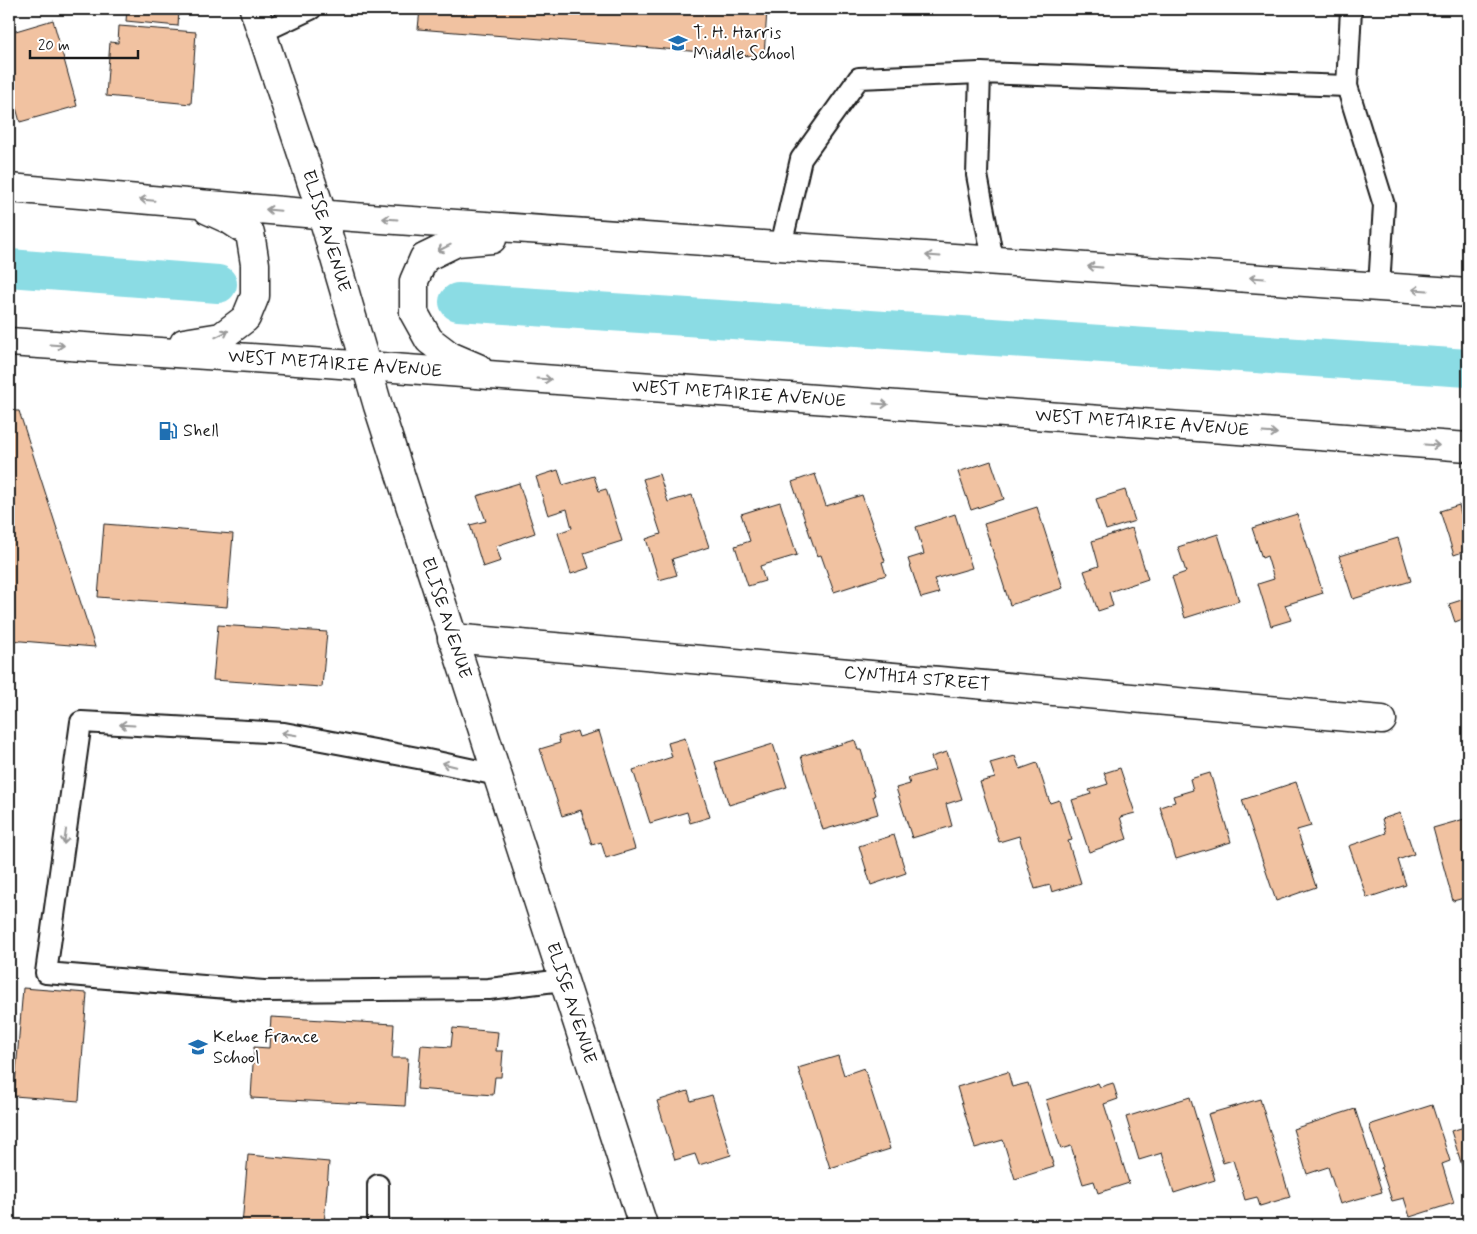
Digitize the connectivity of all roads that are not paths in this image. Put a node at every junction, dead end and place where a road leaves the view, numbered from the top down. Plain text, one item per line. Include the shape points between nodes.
1 (311, 9) edge
2 (1351, 9) edge
3 (258, 20) edge
4 (980, 73) junction
5 (1348, 86) junction
6 (9, 188) edge
7 (195, 204) junction
8 (322, 214) junction
9 (579, 232) junction
10 (781, 246) junction
11 (993, 260) junction
12 (1379, 287) junction
13 (1468, 293) edge
14 (9, 342) edge
15 (140, 351) junction
16 (365, 366) junction
17 (496, 376) junction
18 (1468, 447) edge
19 (452, 638) junction
20 (1382, 720) dead end
21 (496, 775) junction
22 (563, 980) junction
23 (378, 1185) dead end
24 (378, 1225) edge
25 (642, 1225) edge

1 - 3 lane
2 - 5 lane
3 - 8 main road, ELISE AVENUE
4 - 5 lane
4 - 10 lane via 859,78 801,159
4 - 11 lane via 976,175
5 - 12 lane via 1384,205
7 -> 6 main road
8 -> 7 main road
15 -> 7 main road via 221,337 246,318 255,296 255,264 250,233
9 -> 8 main road
8 - 16 main road, ELISE AVENUE
9 - 10 main road
9 -> 17 main road via 457,242 424,258 414,281 414,313 429,340 450,356
11 -> 10 main road
12 -> 11 main road
13 -> 12 main road
14 -> 15 main road, WEST METAIRIE AVENUE
15 - 16 main road, WEST METAIRIE AVENUE
16 - 17 main road, WEST METAIRIE AVENUE
16 - 19 main road, ELISE AVENUE
17 -> 18 main road, WEST METAIRIE AVENUE
19 - 20 main road, CYNTHIA STREET
19 - 21 main road, ELISE AVENUE
21 - 22 main road, ELISE AVENUE
21 -> 22 lane via 284,733 81,722 46,973 264,991 489,989
22 - 25 main road, ELISE AVENUE
23 - 24 lane

